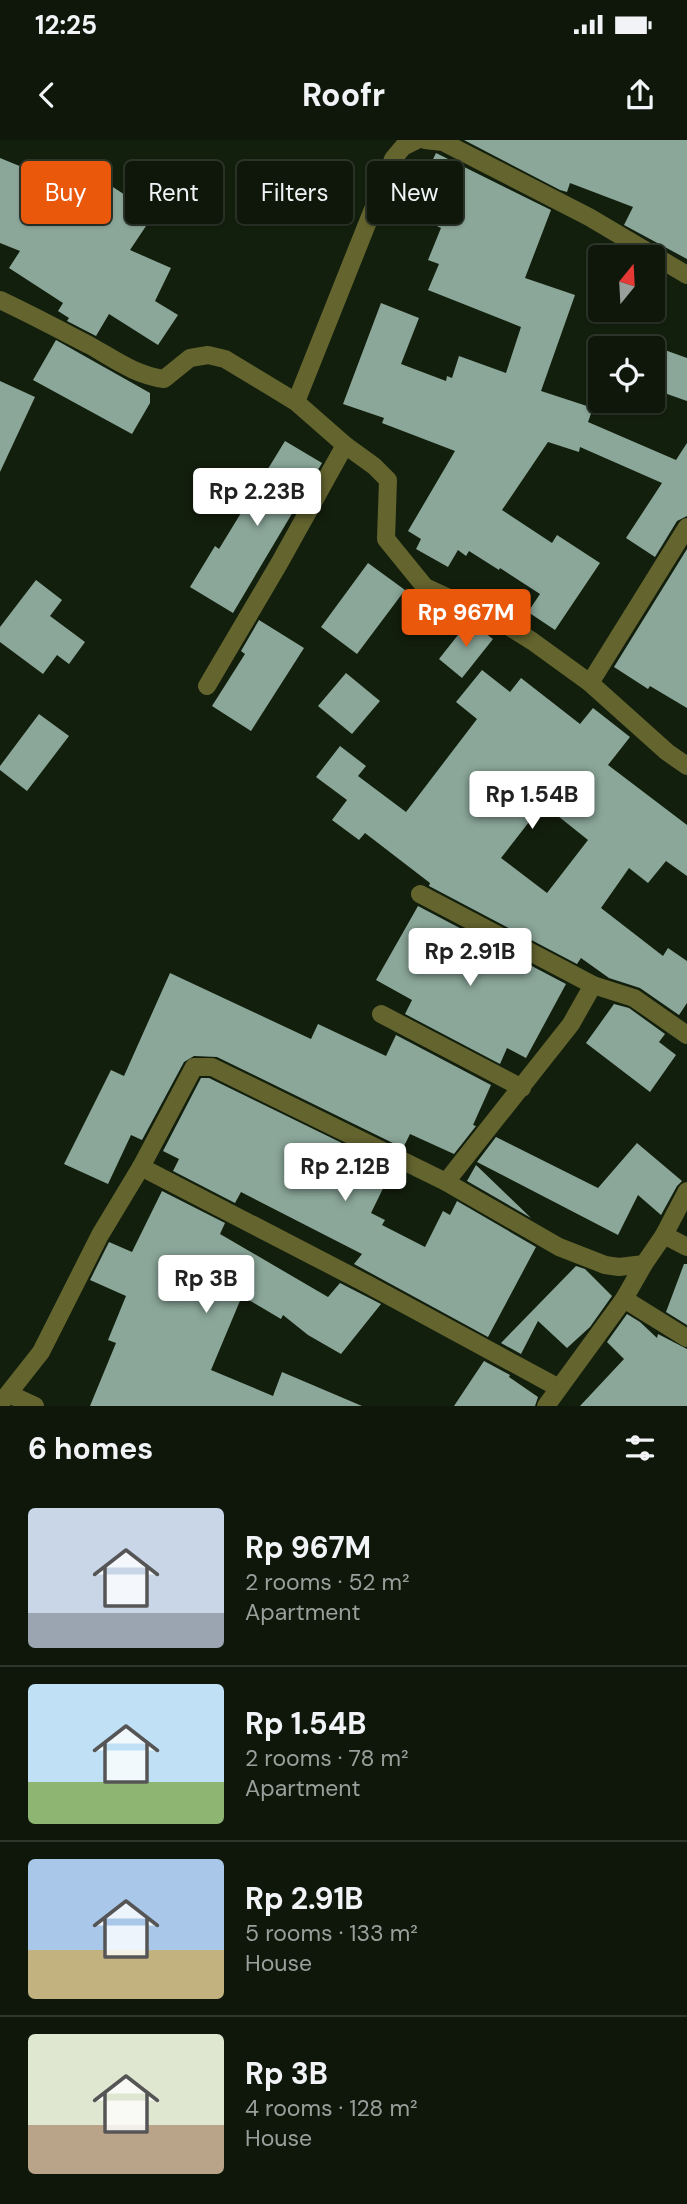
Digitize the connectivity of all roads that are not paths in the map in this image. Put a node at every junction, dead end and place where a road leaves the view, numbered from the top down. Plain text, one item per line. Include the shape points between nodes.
1 (417, 140) edge
2 (425, 140) edge
3 (687, 275) edge
4 (0, 300) edge
5 (296, 402) junction
6 (345, 445) junction
7 (687, 527) edge
8 (590, 683) junction
9 (207, 686) dead end
10 (687, 766) edge
11 (420, 894) dead end
12 (593, 985) junction
13 (381, 1014) dead end
14 (687, 1035) edge
15 (522, 1088) junction
16 (141, 1167) junction
17 (446, 1182) junction
18 (687, 1191) edge
19 (664, 1235) junction
20 (687, 1247) edge
21 (644, 1264) junction
22 (624, 1299) junction
23 (687, 1338) edge
24 (559, 1388) junction
25 (4, 1399) edge
26 (35, 1406) edge
27 (546, 1406) edge

1 - 5 street via 393,159
2 - 3 street via 443,142 589,217
4 - 5 street via 147,376 164,379 190,358 208,355 225,359
5 - 6 street
6 - 8 street via 388,480 386,539 425,587 503,623
6 - 9 street
7 - 8 street
8 - 10 street
11 - 12 street
12 - 14 street via 634,998
12 - 15 street via 571,1024
13 - 15 street
15 - 17 street
16 - 17 street via 188,1075 202,1066
16 - 24 street
16 - 25 street via 100,1235 41,1352
17 - 21 street via 559,1247 605,1265
18 - 19 street
19 - 20 street
19 - 21 street
21 - 22 street
22 - 23 street
22 - 24 street
24 - 27 street
25 - 26 street

